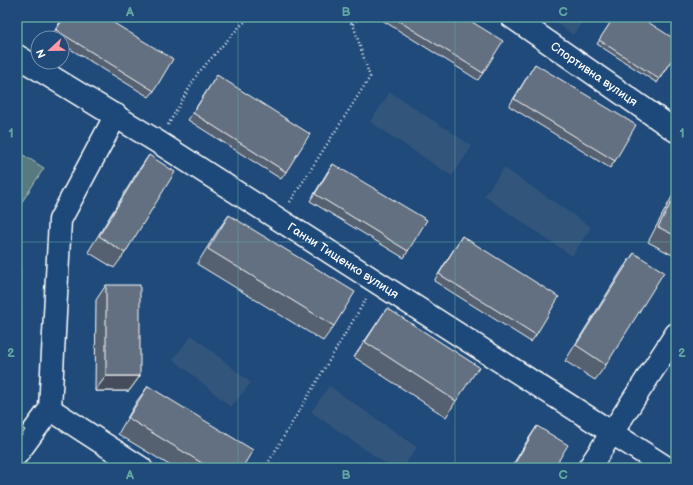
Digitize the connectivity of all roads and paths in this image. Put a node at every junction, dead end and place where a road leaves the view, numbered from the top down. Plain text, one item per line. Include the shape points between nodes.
1 (251, 17) edge
2 (340, 17) edge
3 (360, 17) edge
4 (512, 17) edge
5 (353, 24) junction
6 (17, 56) edge
7 (116, 115) junction
8 (676, 131) edge
9 (158, 142) junction
10 (279, 219) junction
11 (376, 281) junction
12 (676, 334) edge
13 (50, 409) junction
14 (613, 432) junction
15 (17, 454) edge
16 (141, 468) edge
17 (264, 468) edge
18 (590, 468) edge
19 (667, 468) edge

1 - 9 path via 198,73
2 - 5 path
3 - 5 path
4 - 8 street, Спортивна вулиця
5 - 10 path via 370,76
6 - 7 street, Ганни Тищенко вулиця
7 - 9 street, Ганни Тищенко вулиця
7 - 13 street via 60,220
9 - 10 street, Ганни Тищенко вулиця
10 - 11 street, Ганни Тищенко вулиця
11 - 14 street, Ганни Тищенко вулиця
11 - 17 path
12 - 14 street
13 - 15 street
13 - 16 street
14 - 18 street
14 - 19 street, Ганни Тищенко вулиця

